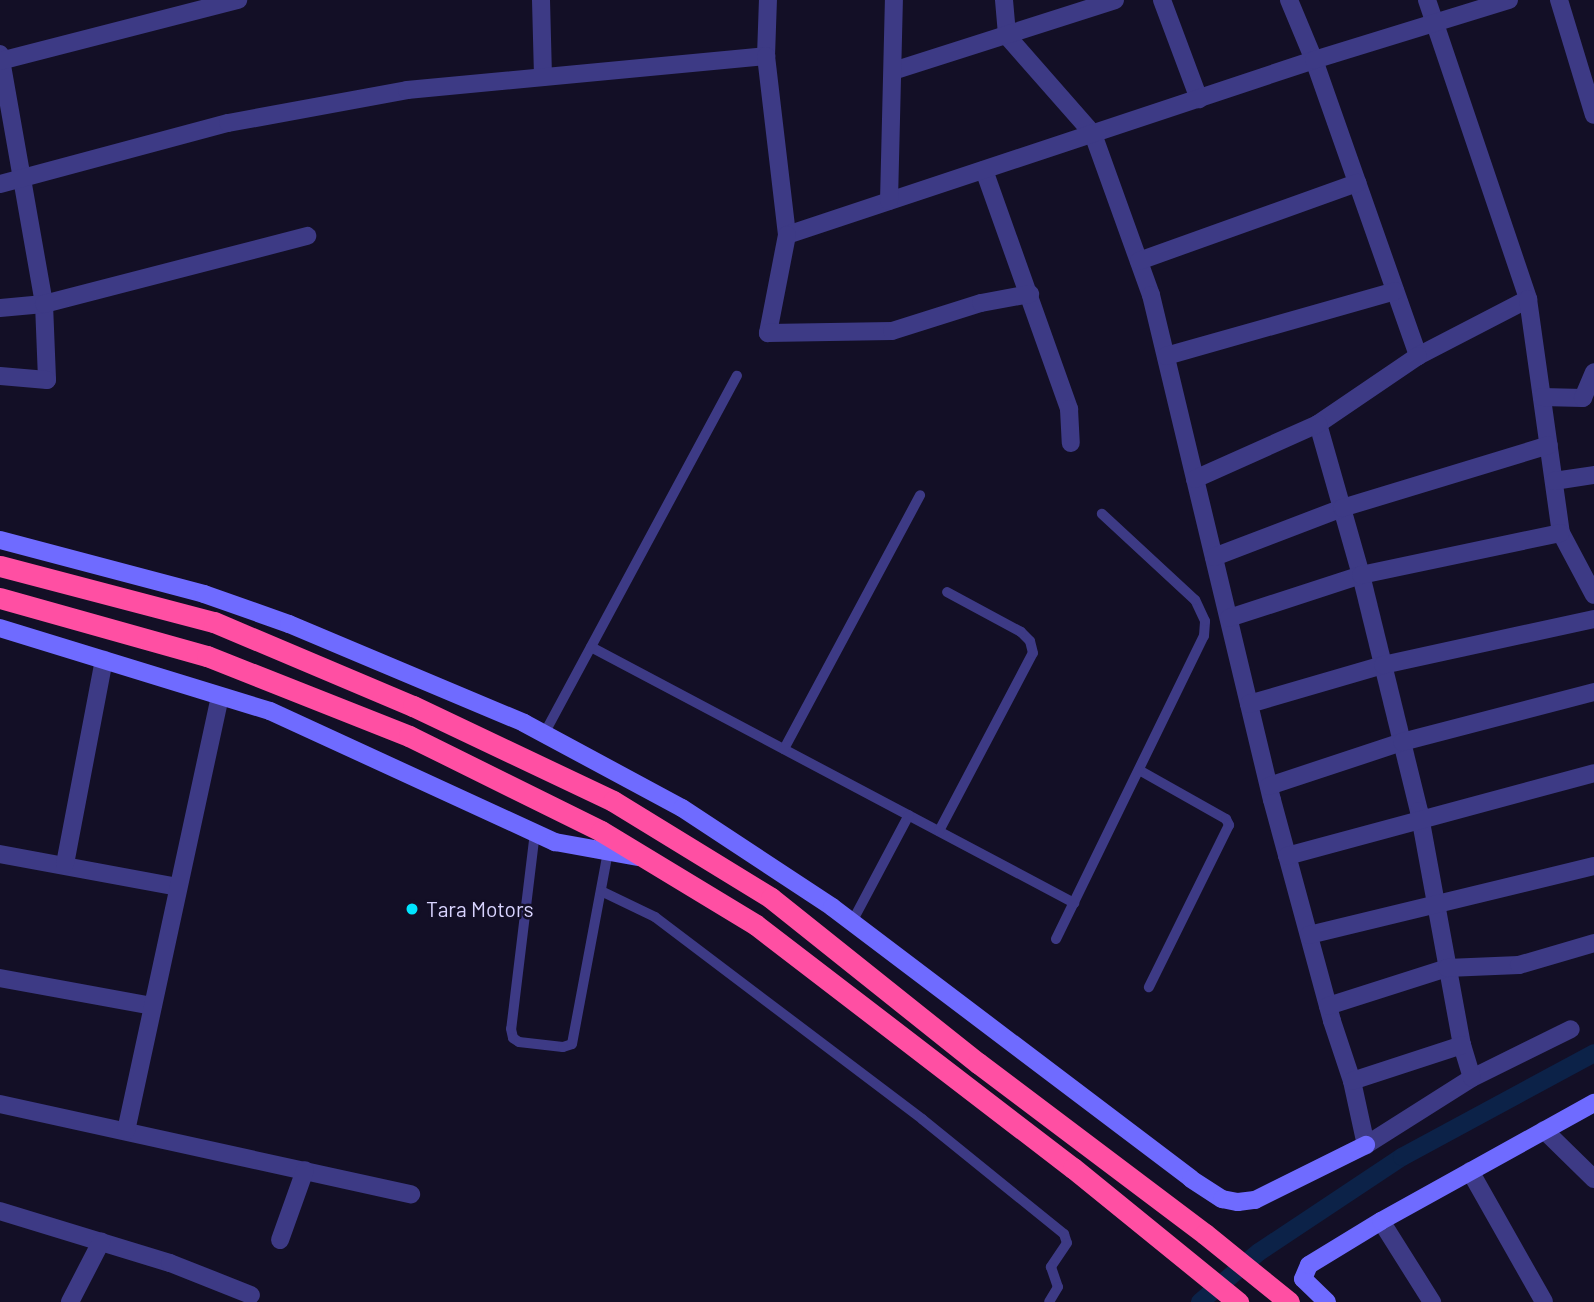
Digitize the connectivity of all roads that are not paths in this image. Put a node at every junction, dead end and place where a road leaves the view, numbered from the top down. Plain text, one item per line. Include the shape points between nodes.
1 (163, 0) edge
2 (238, 0) edge
3 (541, 0) edge
4 (768, 0) edge
5 (894, 0) edge
6 (1004, 0) edge
7 (1115, 0) edge
8 (1162, 0) edge
9 (1289, 0) edge
10 (1427, 0) edge
11 (1509, 0) edge
12 (1559, 0) edge
13 (167, 19) junction
14 (1434, 22) junction
15 (1007, 36) junction
16 (0, 54) edge
17 (766, 56) junction
18 (1314, 60) junction
19 (0, 61) edge
20 (893, 71) junction
21 (543, 77) junction
22 (1199, 99) junction
23 (1594, 115) edge
24 (1093, 134) junction
25 (984, 170) junction
26 (22, 178) junction
27 (1357, 183) junction
28 (0, 184) edge
29 (889, 201) junction
30 (787, 235) junction
31 (307, 236) dead end
32 (1139, 261) junction
33 (1395, 291) junction
34 (1030, 294) junction
35 (1528, 299) junction
36 (44, 304) junction
37 (0, 308) edge
38 (1166, 356) junction
39 (1418, 356) junction
40 (1594, 372) edge
41 (0, 376) edge
42 (737, 376) dead end
43 (1542, 397) junction
44 (1318, 424) junction
45 (1071, 443) dead end
46 (1549, 445) junction
47 (1594, 475) edge
48 (1195, 479) junction
49 (1554, 481) junction
50 (920, 495) dead end
51 (1342, 508) junction
52 (1102, 514) dead end
53 (1561, 533) junction
54 (0, 540) edge
55 (1214, 557) junction
56 (0, 566) edge
57 (1361, 575) junction
58 (947, 592) dead end
59 (1594, 595) edge
60 (0, 598) edge
61 (1229, 618) junction
62 (1594, 619) edge
63 (0, 628) edge
64 (591, 647) junction
65 (104, 660) junction
66 (1383, 665) junction
67 (1594, 692) edge
68 (220, 696) junction
69 (1249, 704) junction
70 (544, 734) junction
71 (1402, 742) junction
72 (785, 749) junction
73 (1139, 770) junction
74 (1594, 773) edge
75 (1269, 786) junction
76 (909, 815) junction
77 (1421, 821) junction
78 (939, 831) junction
79 (535, 832) junction
80 (608, 851) junction
81 (0, 854) edge
82 (1287, 856) junction
83 (645, 858) junction
84 (65, 864) junction
85 (1594, 866) edge
86 (178, 887) junction
87 (601, 891) junction
88 (1436, 902) junction
89 (1074, 903) junction
90 (852, 922) junction
91 (1309, 935) junction
92 (1056, 939) dead end
93 (1594, 943) edge
94 (1447, 968) junction
95 (0, 978) edge
96 (1149, 987) dead end
97 (152, 1006) junction
98 (1328, 1006) junction
99 (1571, 1029) dead end
100 (1462, 1045) junction
101 (1472, 1078) junction
102 (1352, 1081) junction
103 (1594, 1103) edge
104 (0, 1104) edge
105 (126, 1130) junction
106 (1544, 1130) junction
107 (1366, 1146) junction
108 (304, 1170) junction
109 (1471, 1171) junction
110 (1594, 1179) edge
111 (411, 1194) dead end
112 (0, 1211) edge
113 (1381, 1221) junction
114 (280, 1240) dead end
115 (102, 1242) junction
116 (251, 1295) dead end
117 (1288, 1301) edge
118 (70, 1302) edge
119 (1049, 1302) edge
120 (1238, 1302) edge
121 (1327, 1302) edge
122 (1432, 1302) edge
123 (1544, 1302) edge

1 - 13 street
2 - 13 street
3 - 21 street
4 - 17 street
5 - 20 street
6 - 15 street
7 - 15 street
8 - 22 street
9 - 18 street
10 - 14 street
11 - 14 street
12 - 23 street
13 - 19 street
14 - 18 street
14 - 35 street
15 - 20 street
15 - 24 street
16 - 19 street
17 - 21 street
17 - 30 street
18 - 22 street
18 - 27 street
19 - 26 street
20 - 29 street
21 - 26 street via 407,90 228,123
22 - 24 street
24 - 25 street
24 - 32 street
25 - 29 street
25 - 34 street
26 - 28 street
26 - 36 street
27 - 32 street
27 - 33 street
29 - 30 street
30 - 34 street via 768,333 892,331 981,303
31 - 36 street
32 - 38 street
33 - 38 street
33 - 39 street
34 - 45 street via 1069,409
35 - 39 street
35 - 43 street
36 - 37 street
36 - 41 street via 47,380
38 - 48 street
39 - 44 street
40 - 43 street via 1583,398
42 - 64 lane
43 - 46 street
44 - 48 street
44 - 51 street
46 - 49 street
46 - 51 street
47 - 49 street
48 - 55 street
49 - 53 street
50 - 72 lane
51 - 55 street
51 - 57 street
52 - 73 lane via 1195,600 1205,621 1200,646
53 - 57 street
53 - 59 street
54 - 70 street via 204,594 277,620 508,714
55 - 61 street
56 - 117 highway via 215,622 413,706 613,801 771,898
57 - 61 street
57 - 66 street
58 - 78 lane via 1021,632 1030,640 1033,653
60 - 83 highway via 207,656 397,730 601,831
61 - 69 street
62 - 66 street
63 - 65 street
64 - 70 lane
64 - 72 lane
65 - 68 street
65 - 84 street
66 - 69 street
66 - 71 street
67 - 71 street
68 - 79 street via 270,711
68 - 86 street
69 - 75 street
70 - 90 street via 682,808
71 - 75 street
71 - 77 street
72 - 76 lane
73 - 89 lane
73 - 96 lane via 1226,819 1229,825
74 - 77 street
75 - 82 street
76 - 78 lane
76 - 90 lane
77 - 82 street
77 - 88 street
78 - 89 lane
79 - 80 street via 555,842
79 - 87 lane via 511,1029 519,1042 572,1044
80 - 83 street
80 - 87 lane
81 - 84 street
82 - 91 street
83 - 120 highway via 756,925 1183,1254
84 - 86 street
85 - 88 street
86 - 97 street
87 - 119 lane via 655,917 922,1119 1064,1234 1067,1243 1051,1267 1058,1287
88 - 91 street
88 - 94 street
89 - 92 lane
90 - 107 street via 1222,1199 1255,1200
91 - 98 street
93 - 94 street via 1519,965
94 - 98 street
94 - 100 street
95 - 97 street
97 - 105 street
98 - 102 street
99 - 101 street
100 - 101 street
100 - 102 street
101 - 107 street
102 - 107 street
103 - 106 street
104 - 105 street
105 - 108 street
106 - 109 street
106 - 110 street
108 - 111 street
108 - 114 street
109 - 113 street
109 - 123 street
112 - 115 street
113 - 121 street via 1309,1265 1303,1279
113 - 122 street
115 - 116 street
115 - 118 street

